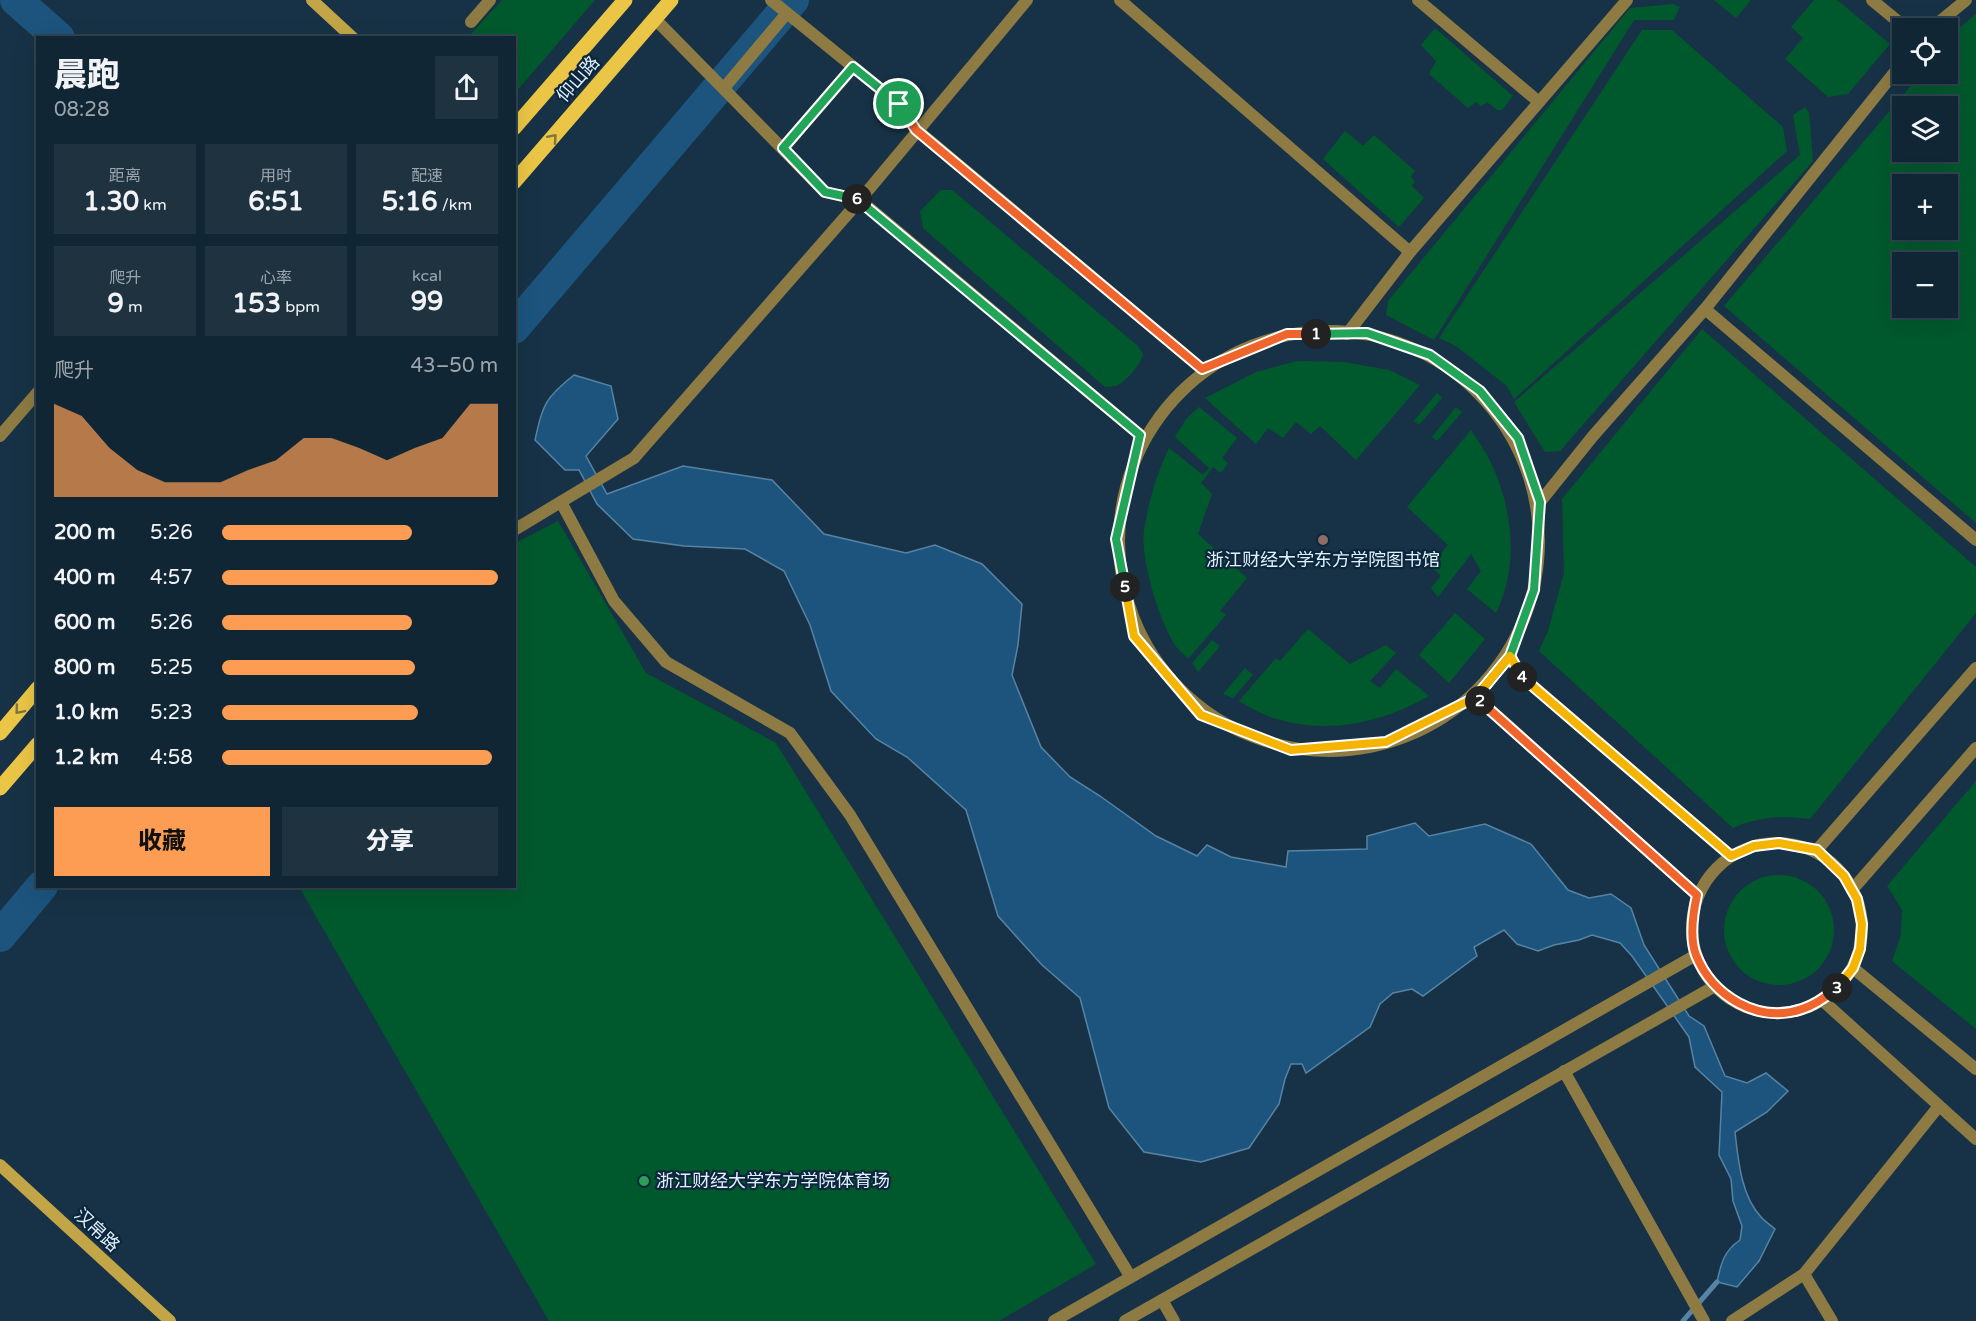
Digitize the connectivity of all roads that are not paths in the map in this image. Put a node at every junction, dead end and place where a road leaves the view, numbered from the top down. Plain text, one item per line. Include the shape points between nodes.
1 (312, 0) edge
2 (490, 0) edge
3 (625, 0) edge
4 (670, 0) edge
5 (771, 0) edge
6 (1027, 0) edge
7 (1120, 0) edge
8 (1418, 0) edge
9 (1627, 0) edge
10 (1872, 0) edge
11 (1966, 0) edge
12 (787, 13) junction
13 (1894, 18) edge
14 (1944, 18) edge
15 (655, 19) junction
16 (471, 22) dead end
17 (350, 36) edge
18 (853, 67) junction
19 (1892, 75) edge
20 (724, 88) junction
21 (1539, 102) junction
22 (516, 126) edge
23 (916, 130) junction
24 (783, 148) junction
25 (516, 180) edge
26 (860, 200) junction
27 (1410, 252) junction
28 (1705, 309) junction
29 (1347, 334) junction
30 (1202, 369) junction
31 (36, 394) edge
32 (1140, 435) junction
33 (0, 436) edge
34 (561, 502) junction
35 (1540, 502) junction
36 (516, 529) edge
37 (1976, 540) edge
38 (1510, 656) junction
39 (1976, 668) edge
40 (36, 690) edge
41 (1476, 697) junction
42 (0, 733) edge
43 (36, 746) edge
44 (1976, 748) edge
45 (0, 788) edge
46 (1817, 850) junction
47 (1731, 856) junction
48 (1852, 890) junction
49 (1697, 895) junction
50 (1696, 955) junction
51 (1853, 968) junction
52 (1715, 986) junction
53 (1822, 1000) junction
54 (1976, 1069) edge
55 (1564, 1071) junction
56 (1939, 1106) junction
57 (1976, 1139) edge
58 (0, 1165) edge
59 (1804, 1274) junction
60 (1130, 1276) junction
61 (1162, 1300) junction
62 (1703, 1319) edge
63 (170, 1321) edge
64 (1054, 1321) edge
65 (1125, 1321) edge
66 (1174, 1321) edge
67 (1732, 1321) edge
68 (1832, 1321) edge

1 - 17 street
2 - 16 street
3 - 22 main road, 仰山路
4 - 15 main road, 仰山路
5 - 12 street
6 - 23 street
7 - 27 street
8 - 21 street
9 - 21 street
10 - 13 street
11 - 14 street
12 - 18 street
12 - 20 street
15 - 20 street
25 -> 15 main road, 仰山路
18 - 23 street via 899,104
18 - 24 street
19 - 28 street
20 - 24 street
21 - 27 street
23 - 26 street
23 - 30 street
24 - 26 street via 825,192
26 - 32 street
26 - 34 street via 634,458
27 - 29 street
28 - 35 street
28 - 37 street
29 - 30 street via 1287,334
29 - 35 street via 1367,333 1430,355 1480,391 1518,438
30 - 32 street
31 - 33 street
32 - 41 street via 1116,539 1134,636 1201,715 1291,750 1386,742
34 - 36 street
34 - 60 street via 614,601 666,662 790,733 850,815
35 - 38 street via 1534,590
38 - 41 street
38 - 47 street via 1519,674
39 - 46 street
40 -> 42 main road
41 - 49 street
43 - 45 main road
44 - 48 street
46 - 47 street via 1779,843 1754,846
46 - 48 street via 1844,876
47 - 49 street via 1717,867
48 - 51 street via 1862,924 1860,949
49 - 50 street via 1693,939
50 - 52 street
50 - 60 street
51 - 53 street
51 - 54 street
52 - 53 street via 1733,1001 1754,1010 1789,1012
52 - 55 street
53 - 56 street
55 - 61 street
55 - 62 street
56 - 57 street
56 - 59 street
58 - 63 street, 汉帛路
59 - 67 street
59 - 68 street
60 - 64 street
61 - 65 street
61 - 66 street

